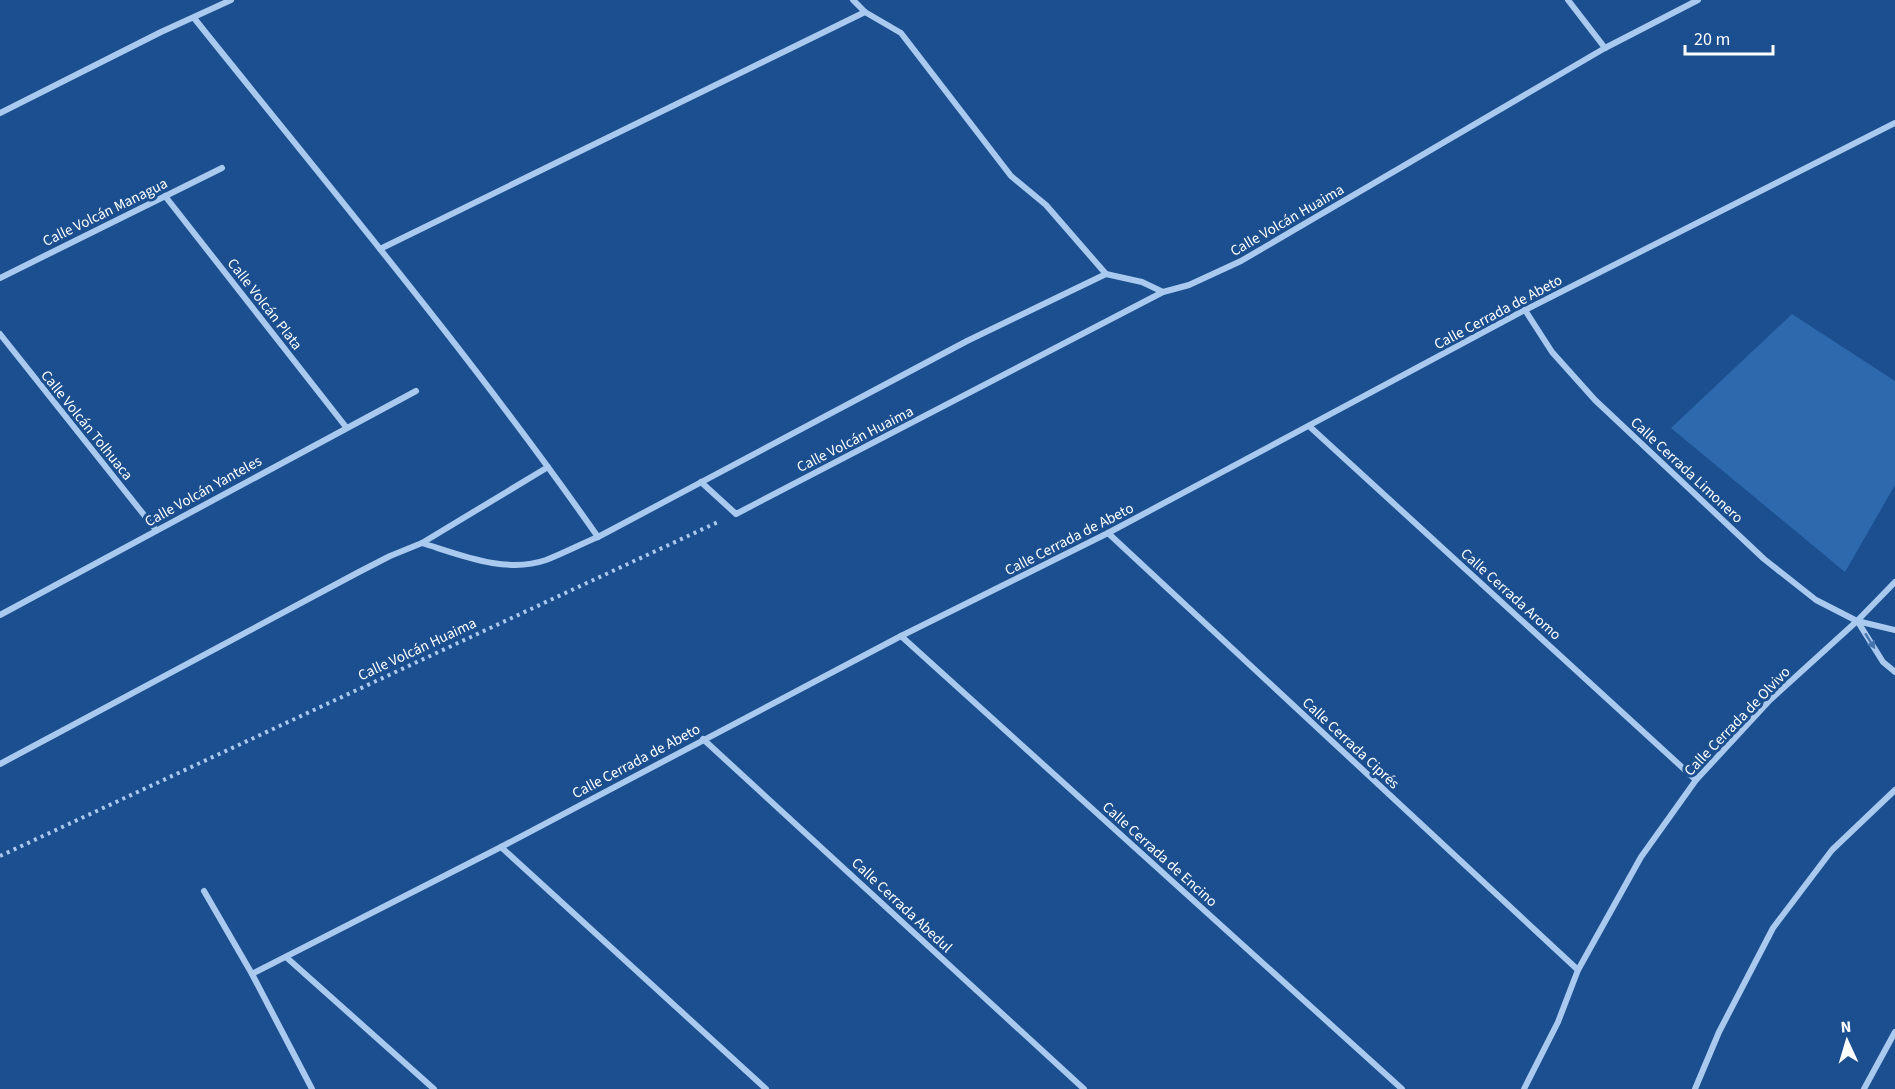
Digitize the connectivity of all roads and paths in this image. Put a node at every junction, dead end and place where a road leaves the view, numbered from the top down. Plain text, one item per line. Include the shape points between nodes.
1 (231, 0) edge
2 (853, 0) edge
3 (1568, 0) edge
4 (1698, 0) edge
5 (865, 12) junction
6 (194, 18) junction
7 (1605, 48) junction
8 (0, 113) edge
9 (1895, 123) edge
10 (222, 168) dead end
11 (165, 196) junction
12 (380, 249) junction
13 (1106, 274) junction
14 (0, 278) edge
15 (1163, 292) junction
16 (1525, 310) junction
17 (0, 334) edge
18 (416, 391) dead end
19 (1309, 426) junction
20 (346, 427) junction
21 (549, 467) junction
22 (701, 482) junction
23 (736, 514) junction
24 (156, 530) junction
25 (1108, 533) junction
26 (597, 537) junction
27 (422, 543) junction
28 (1895, 582) edge
29 (2, 615) edge
30 (1857, 621) junction
31 (1895, 630) edge
32 (901, 636) junction
33 (1895, 672) edge
34 (703, 739) junction
35 (0, 764) edge
36 (1696, 780) junction
37 (1895, 790) edge
38 (501, 847) junction
39 (0, 855) edge
40 (204, 891) dead end
41 (286, 957) junction
42 (1578, 970) junction
43 (252, 974) junction
44 (1895, 1032) edge
45 (312, 1089) edge
46 (434, 1089) edge
47 (766, 1089) edge
48 (1084, 1089) edge
49 (1402, 1089) edge
50 (1524, 1089) edge
51 (1695, 1089) edge
52 (1864, 1089) edge

1 - 6 street
2 - 5 street
3 - 7 street
4 - 7 street, Calle Volcán Huaima
5 - 12 street
5 - 13 street via 901,33 1011,176 1046,205
6 - 8 street
6 - 12 street
7 - 15 street, Calle Volcán Huaima via 1241,261 1189,285
9 - 16 street, Calle Cerrada de Abeto
10 - 11 street, Calle Volcán Managua
11 - 14 street, Calle Volcán Managua
11 - 20 street, Calle Volcán Plata
12 - 21 street
13 - 15 street via 1142,282
13 - 22 street via 968,341
15 - 23 street, Calle Volcán Huaima
16 - 19 street, Calle Cerrada de Abeto
16 - 30 street, Calle Cerrada Limonero via 1552,352 1596,400 1764,559 1816,600
17 - 24 street, Calle Volcán Tolhuaca
18 - 20 street, Calle Volcán Yanteles
19 - 25 street, Calle Cerrada de Abeto
19 - 36 street, Calle Cerrada Aromo
20 - 24 street, Calle Volcán Yanteles
21 - 26 street
21 - 27 street
22 - 23 street
22 - 26 street
23 - 39 path, Calle Volcán Huaima
24 - 29 street, Calle Volcán Yanteles
25 - 32 street, Calle Cerrada de Abeto
25 - 42 street, Calle Cerrada Ciprés
26 - 27 street via 545,560 520,565 484,561
27 - 35 street via 357,573
28 - 30 street, Calle Cerrada de Olvivo
30 - 31 street, Calle Cerrada Limonero
30 -> 33 street via 1883,662
30 - 36 street, Calle Cerrada de Olvivo via 1770,700
32 - 34 street, Calle Cerrada de Abeto
32 - 49 street, Calle Cerrada de Encino
34 - 38 street, Calle Cerrada de Abeto
34 - 48 street, Calle Cerrada Abedul
36 - 42 street, Calle Cerrada de Olvivo via 1641,857
37 - 51 street via 1832,850 1773,928 1719,1032
38 - 41 street, Calle Cerrada de Abeto
38 - 47 street
40 - 43 street
41 - 43 street, Calle Cerrada de Abeto
41 - 46 street
42 - 50 street, Calle Cerrada de Olvivo via 1558,1022
43 - 45 street
44 - 52 street

